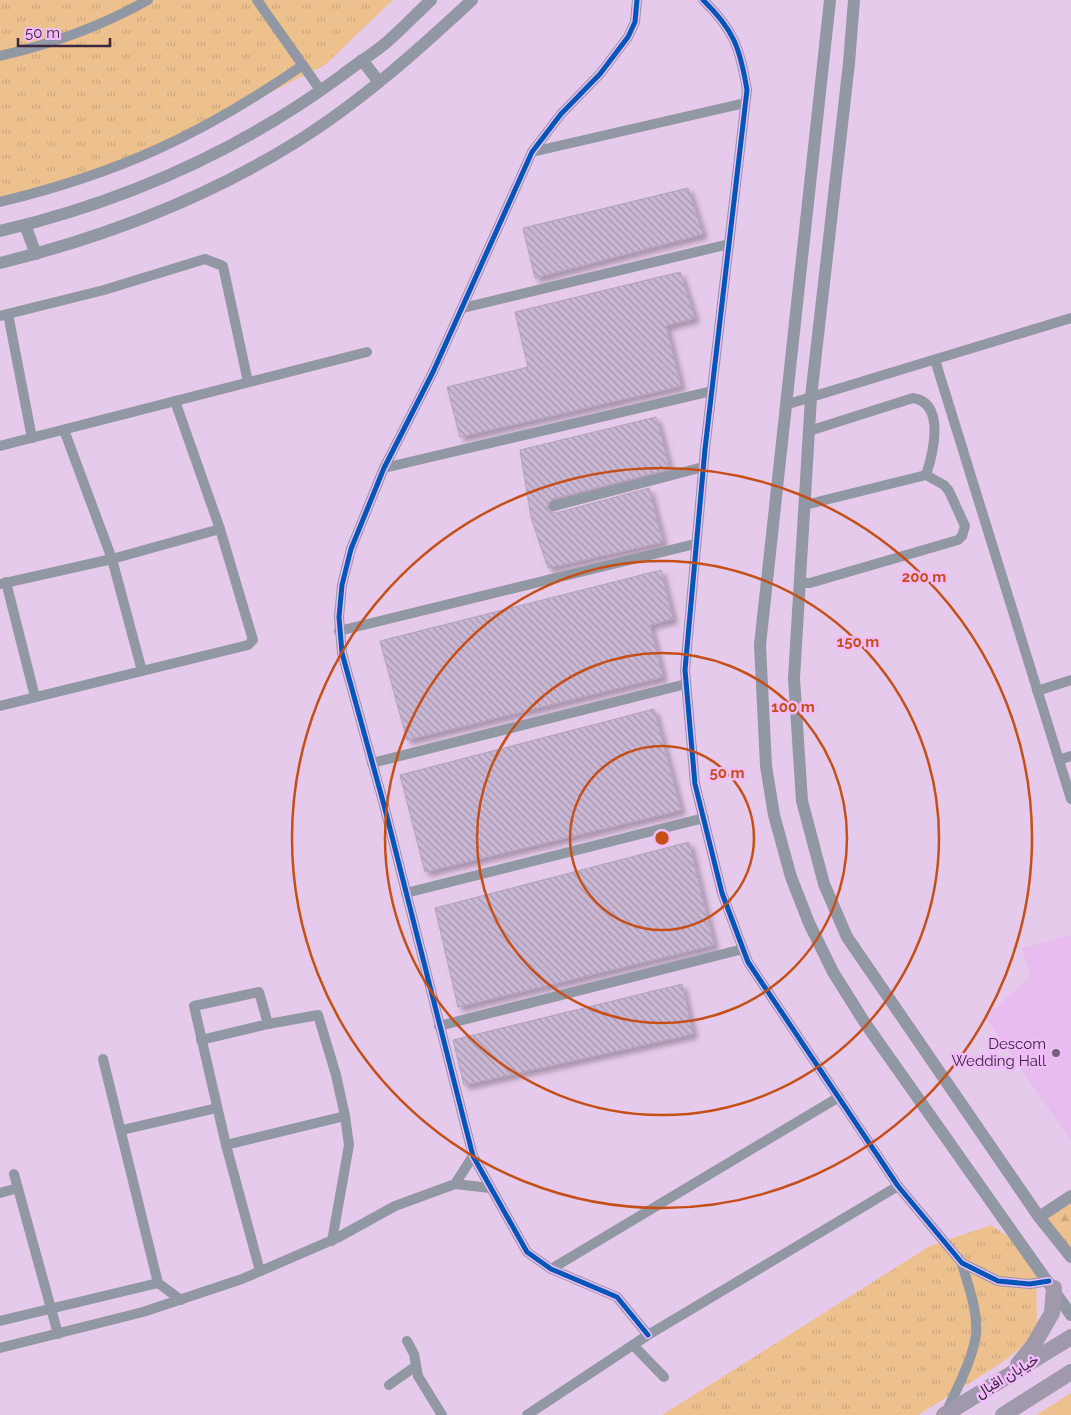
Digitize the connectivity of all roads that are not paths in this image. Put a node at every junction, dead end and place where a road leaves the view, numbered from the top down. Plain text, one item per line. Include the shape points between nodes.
1 (148, 0) edge
2 (257, 0) edge
3 (431, 0) edge
4 (472, 0) edge
5 (637, 0) edge
6 (703, 0) edge
7 (830, 0) edge
8 (854, 0) edge
9 (0, 56) edge
10 (362, 60) junction
11 (302, 65) junction
12 (379, 82) junction
13 (321, 91) junction
14 (745, 103) junction
15 (532, 152) junction
16 (0, 202) edge
17 (25, 225) junction
18 (0, 231) edge
19 (729, 244) junction
20 (36, 254) junction
21 (0, 263) edge
22 (463, 308) junction
23 (4, 315) edge
24 (1071, 318) edge
25 (367, 352) dead end
26 (935, 360) junction
27 (248, 382) junction
28 (712, 390) junction
29 (811, 397) junction
30 (175, 401) junction
31 (785, 405) junction
32 (64, 430) junction
33 (809, 430) junction
34 (32, 438) junction
35 (0, 446) edge
36 (703, 467) junction
37 (384, 468) junction
38 (926, 475) junction
39 (804, 505) junction
40 (554, 506) dead end
41 (220, 529) junction
42 (695, 544) junction
43 (112, 559) junction
44 (3, 583) edge
45 (800, 583) junction
46 (339, 631) junction
47 (142, 671) junction
48 (1071, 680) edge
49 (686, 684) junction
50 (1037, 691) junction
51 (35, 697) junction
52 (0, 706) edge
53 (1071, 756) edge
54 (1059, 760) junction
55 (372, 763) junction
56 (1071, 799) edge
57 (704, 818) junction
58 (406, 893) junction
59 (743, 949) junction
60 (268, 1024) junction
61 (440, 1026) junction
62 (201, 1040) junction
63 (103, 1059) dead end
64 (839, 1097) junction
65 (217, 1108) junction
66 (345, 1116) junction
67 (122, 1130) junction
68 (226, 1146) junction
69 (473, 1156) junction
70 (14, 1174) dead end
71 (455, 1184) junction
72 (898, 1186) junction
73 (18, 1188) junction
74 (490, 1188) junction
75 (0, 1193) edge
76 (1071, 1196) edge
77 (1039, 1217) junction
78 (334, 1239) junction
79 (1071, 1257) edge
80 (962, 1263) junction
81 (551, 1269) junction
82 (260, 1271) junction
83 (158, 1283) junction
84 (1052, 1285) junction
85 (181, 1300) junction
86 (51, 1310) junction
87 (1071, 1315) edge
88 (0, 1321) edge
89 (58, 1334) junction
90 (648, 1334) junction
91 (1071, 1337) edge
92 (407, 1341) dead end
93 (633, 1345) junction
94 (0, 1348) edge
95 (416, 1366) junction
96 (1071, 1372) edge
97 (1008, 1375) junction
98 (664, 1377) dead end
99 (389, 1385) dead end
100 (442, 1415) edge
101 (527, 1415) edge
102 (944, 1415) edge
103 (1003, 1415) edge

1 - 9 street via 71,35 30,50
2 - 11 street
3 - 10 street
4 - 12 street
5 - 15 street via 635,22 628,37
6 - 14 street via 732,33 743,68 747,90
7 - 31 street
8 - 29 street via 850,63
10 - 12 street
10 - 13 street
11 - 13 street
11 - 16 street via 233,112 159,151 98,175
12 - 20 street via 293,144 226,180 176,205
13 - 17 street via 231,146 162,180
14 - 15 street
14 - 19 street
15 - 22 street
17 - 18 street
17 - 20 street
19 - 22 street
19 - 28 street
20 - 21 street
22 - 37 street
23 - 27 street via 104,290 205,259 223,266
23 - 34 street
24 - 26 street
25 - 27 street
26 - 29 street
26 - 50 street
27 - 30 street
28 - 36 street
28 - 37 street
29 - 31 street
29 - 33 street
30 - 32 street
30 - 41 street
31 - 84 street via 760,646 766,766 774,815 791,877 833,972 865,1023
32 - 34 street
32 - 43 street
33 - 38 street via 913,398 921,399 926,403 935,426 935,443
33 - 39 street
34 - 35 street
36 - 40 street
36 - 42 street
37 - 46 street via 351,549 342,585
38 - 39 street
38 - 45 street via 944,485 949,492 965,526 958,540 810,583
39 - 45 street
41 - 43 street
41 - 47 street via 253,640 248,645
42 - 46 street
42 - 49 street
43 - 44 street
43 - 47 street
44 - 51 street
45 - 77 street via 794,678 802,801 824,884 846,937
46 - 55 street via 342,654
47 - 51 street
48 - 50 street
49 - 55 street
49 - 57 street via 695,784
50 - 54 street
51 - 52 street
53 - 54 street
54 - 56 street
55 - 58 street
57 - 58 street
57 - 59 street via 722,893
58 - 61 street
59 - 61 street
59 - 64 street via 748,962
60 - 62 street
60 - 62 street via 259,992 194,1006
60 - 66 street via 318,1015
61 - 69 street
62 - 65 street
63 - 67 street
64 - 72 street
64 - 81 street
65 - 67 street
65 - 68 street
66 - 68 street
66 - 78 street via 349,1145
67 - 83 street
68 - 82 street
69 - 71 street
69 - 74 street
70 - 73 street
71 - 74 street
71 - 78 street via 395,1206
72 - 80 street
72 - 90 street
73 - 75 street
73 - 86 street
74 - 81 street via 527,1252
76 - 77 street
77 - 79 street
78 - 82 street
80 - 84 street via 998,1281
80 - 102 street via 975,1309 976,1335 965,1370
81 - 90 street via 617,1297
82 - 85 street
83 - 85 street
83 - 86 street
84 - 87 street
84 - 97 main road via 1052,1313 1033,1346
85 - 89 street
86 - 88 street
86 - 89 street
89 - 94 street
90 - 93 street
91 - 97 main road, خیابان اقبال
92 - 95 street
93 - 98 street
93 - 101 street
95 - 99 street
95 - 100 street via 418,1376
96 - 103 main road, خیابان اقبال
97 - 102 main road, خیابان اقبال

